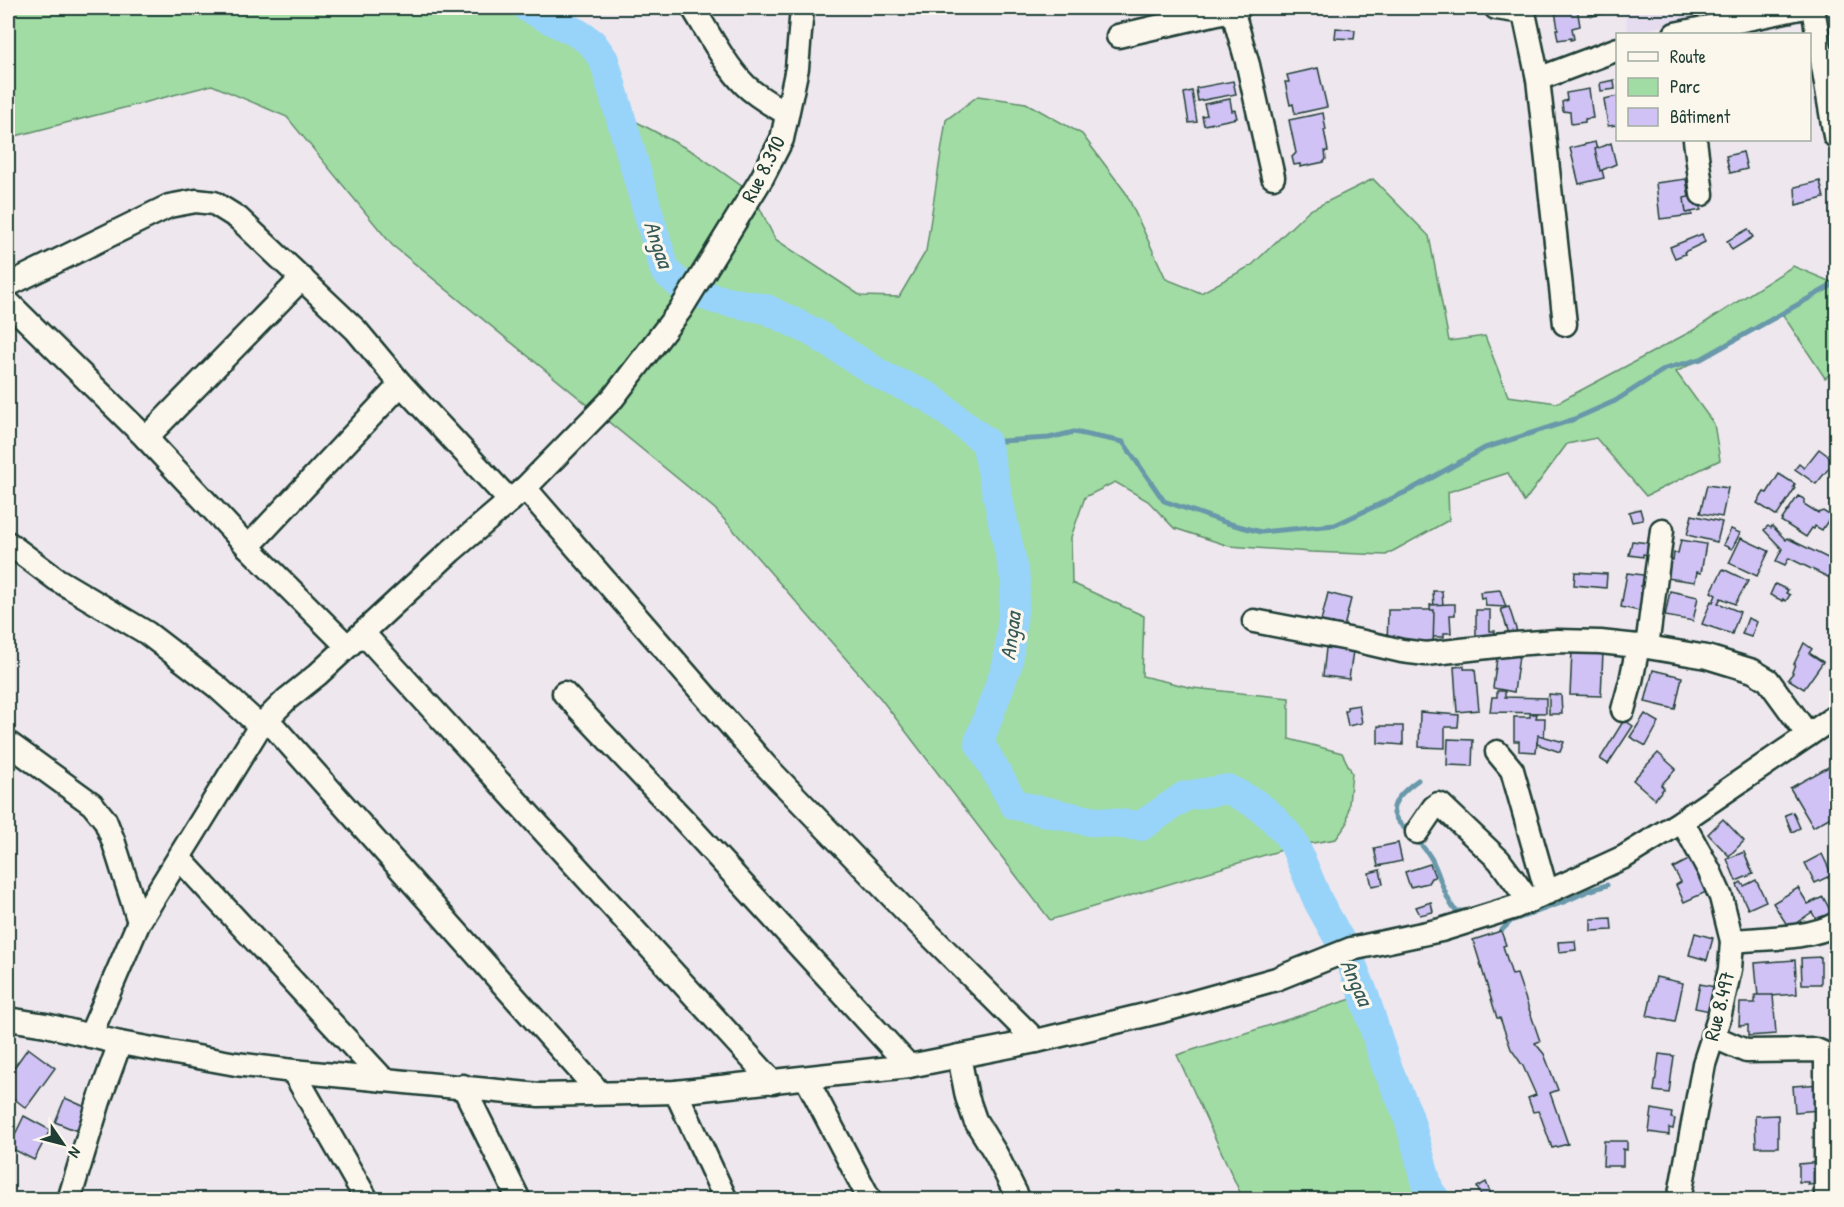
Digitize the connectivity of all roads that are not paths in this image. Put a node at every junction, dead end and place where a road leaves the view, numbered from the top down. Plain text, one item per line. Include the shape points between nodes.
1 (693, 8) edge
2 (802, 8) edge
3 (1236, 8) edge
4 (1496, 8) edge
5 (1800, 8) edge
6 (1813, 8) edge
7 (1523, 10) edge
8 (1680, 33) edge
9 (1118, 36) dead end
10 (1616, 49) edge
11 (1538, 79) junction
12 (787, 114) junction
13 (1835, 136) edge
14 (1695, 141) edge
15 (1273, 177) dead end
16 (1702, 194) dead end
17 (302, 279) junction
18 (8, 285) edge
19 (8, 302) edge
20 (1565, 324) dead end
21 (401, 384) junction
22 (146, 438) junction
23 (517, 494) junction
24 (1662, 530) dead end
25 (8, 543) edge
26 (248, 546) junction
27 (1254, 621) dead end
28 (355, 640) junction
29 (1642, 646) junction
30 (564, 693) dead end
31 (1623, 710) dead end
32 (1836, 716) edge
33 (263, 723) junction
34 (1809, 735) junction
35 (8, 743) edge
36 (1497, 752) dead end
37 (1682, 820) junction
38 (1417, 832) dead end
39 (179, 858) junction
40 (1538, 897) junction
41 (139, 922) junction
42 (1836, 924) edge
43 (1732, 941) junction
44 (8, 1019) edge
45 (90, 1036) junction
46 (1712, 1036) junction
47 (1036, 1041) junction
48 (120, 1043) junction
49 (959, 1056) junction
50 (909, 1066) junction
51 (293, 1071) junction
52 (806, 1078) junction
53 (384, 1080) junction
54 (773, 1082) junction
55 (463, 1086) junction
56 (599, 1092) junction
57 (676, 1092) junction
58 (69, 1200) edge
59 (367, 1200) edge
60 (519, 1200) edge
61 (726, 1200) edge
62 (870, 1200) edge
63 (1019, 1200) edge
64 (1679, 1200) edge
65 (1826, 1200) edge

1 - 12 street via 745,85
2 - 12 street, Rue 8.310 via 797,68
3 - 9 street
3 - 15 street
4 - 7 street
5 - 8 street
6 - 13 street
7 - 11 street
10 - 11 street
11 - 20 street
12 - 23 street, Rue 8.310 via 782,139 762,178 681,309 614,398
14 - 16 street
17 - 18 street via 238,218 214,203 196,201 169,206
17 - 21 street via 356,330
17 - 22 street
19 - 22 street
21 - 23 street
21 - 26 street
22 - 26 street
23 - 28 street, Rue 8.310
23 - 47 street via 765,765
24 - 29 street
25 - 33 street via 56,579 147,633
26 - 28 street
27 - 29 street via 1426,654 1557,641
28 - 33 street, Rue 8.310
28 - 54 street
29 - 31 street
29 - 34 street via 1707,657 1753,671 1768,680
30 - 50 street
32 - 34 street
33 - 39 street, Rue 8.310
33 - 56 street
34 - 37 street
35 - 41 street via 92,804 105,820
36 - 40 street via 1512,770
37 - 40 street via 1624,857
37 - 43 street, Rue 8.497 via 1721,897
38 - 40 street via 1434,807 1441,805
39 - 41 street, Rue 8.310
39 - 53 street
40 - 47 street via 1441,930 1351,949 1276,979
41 - 45 street, Rue 8.310
42 - 43 street via 1811,933
43 - 46 street, Rue 8.497 via 1730,969
44 - 45 street
45 - 48 street
46 - 64 street, Rue 8.497
46 - 65 street via 1746,1051 1822,1053 1826,1059
47 - 49 street
48 - 51 street
48 - 58 street
49 - 50 street
49 - 63 street via 975,1120
50 - 52 street
51 - 53 street
51 - 59 street
52 - 54 street
52 - 62 street
53 - 55 street
54 - 57 street
55 - 56 street via 539,1095
55 - 60 street
56 - 57 street
57 - 61 street

